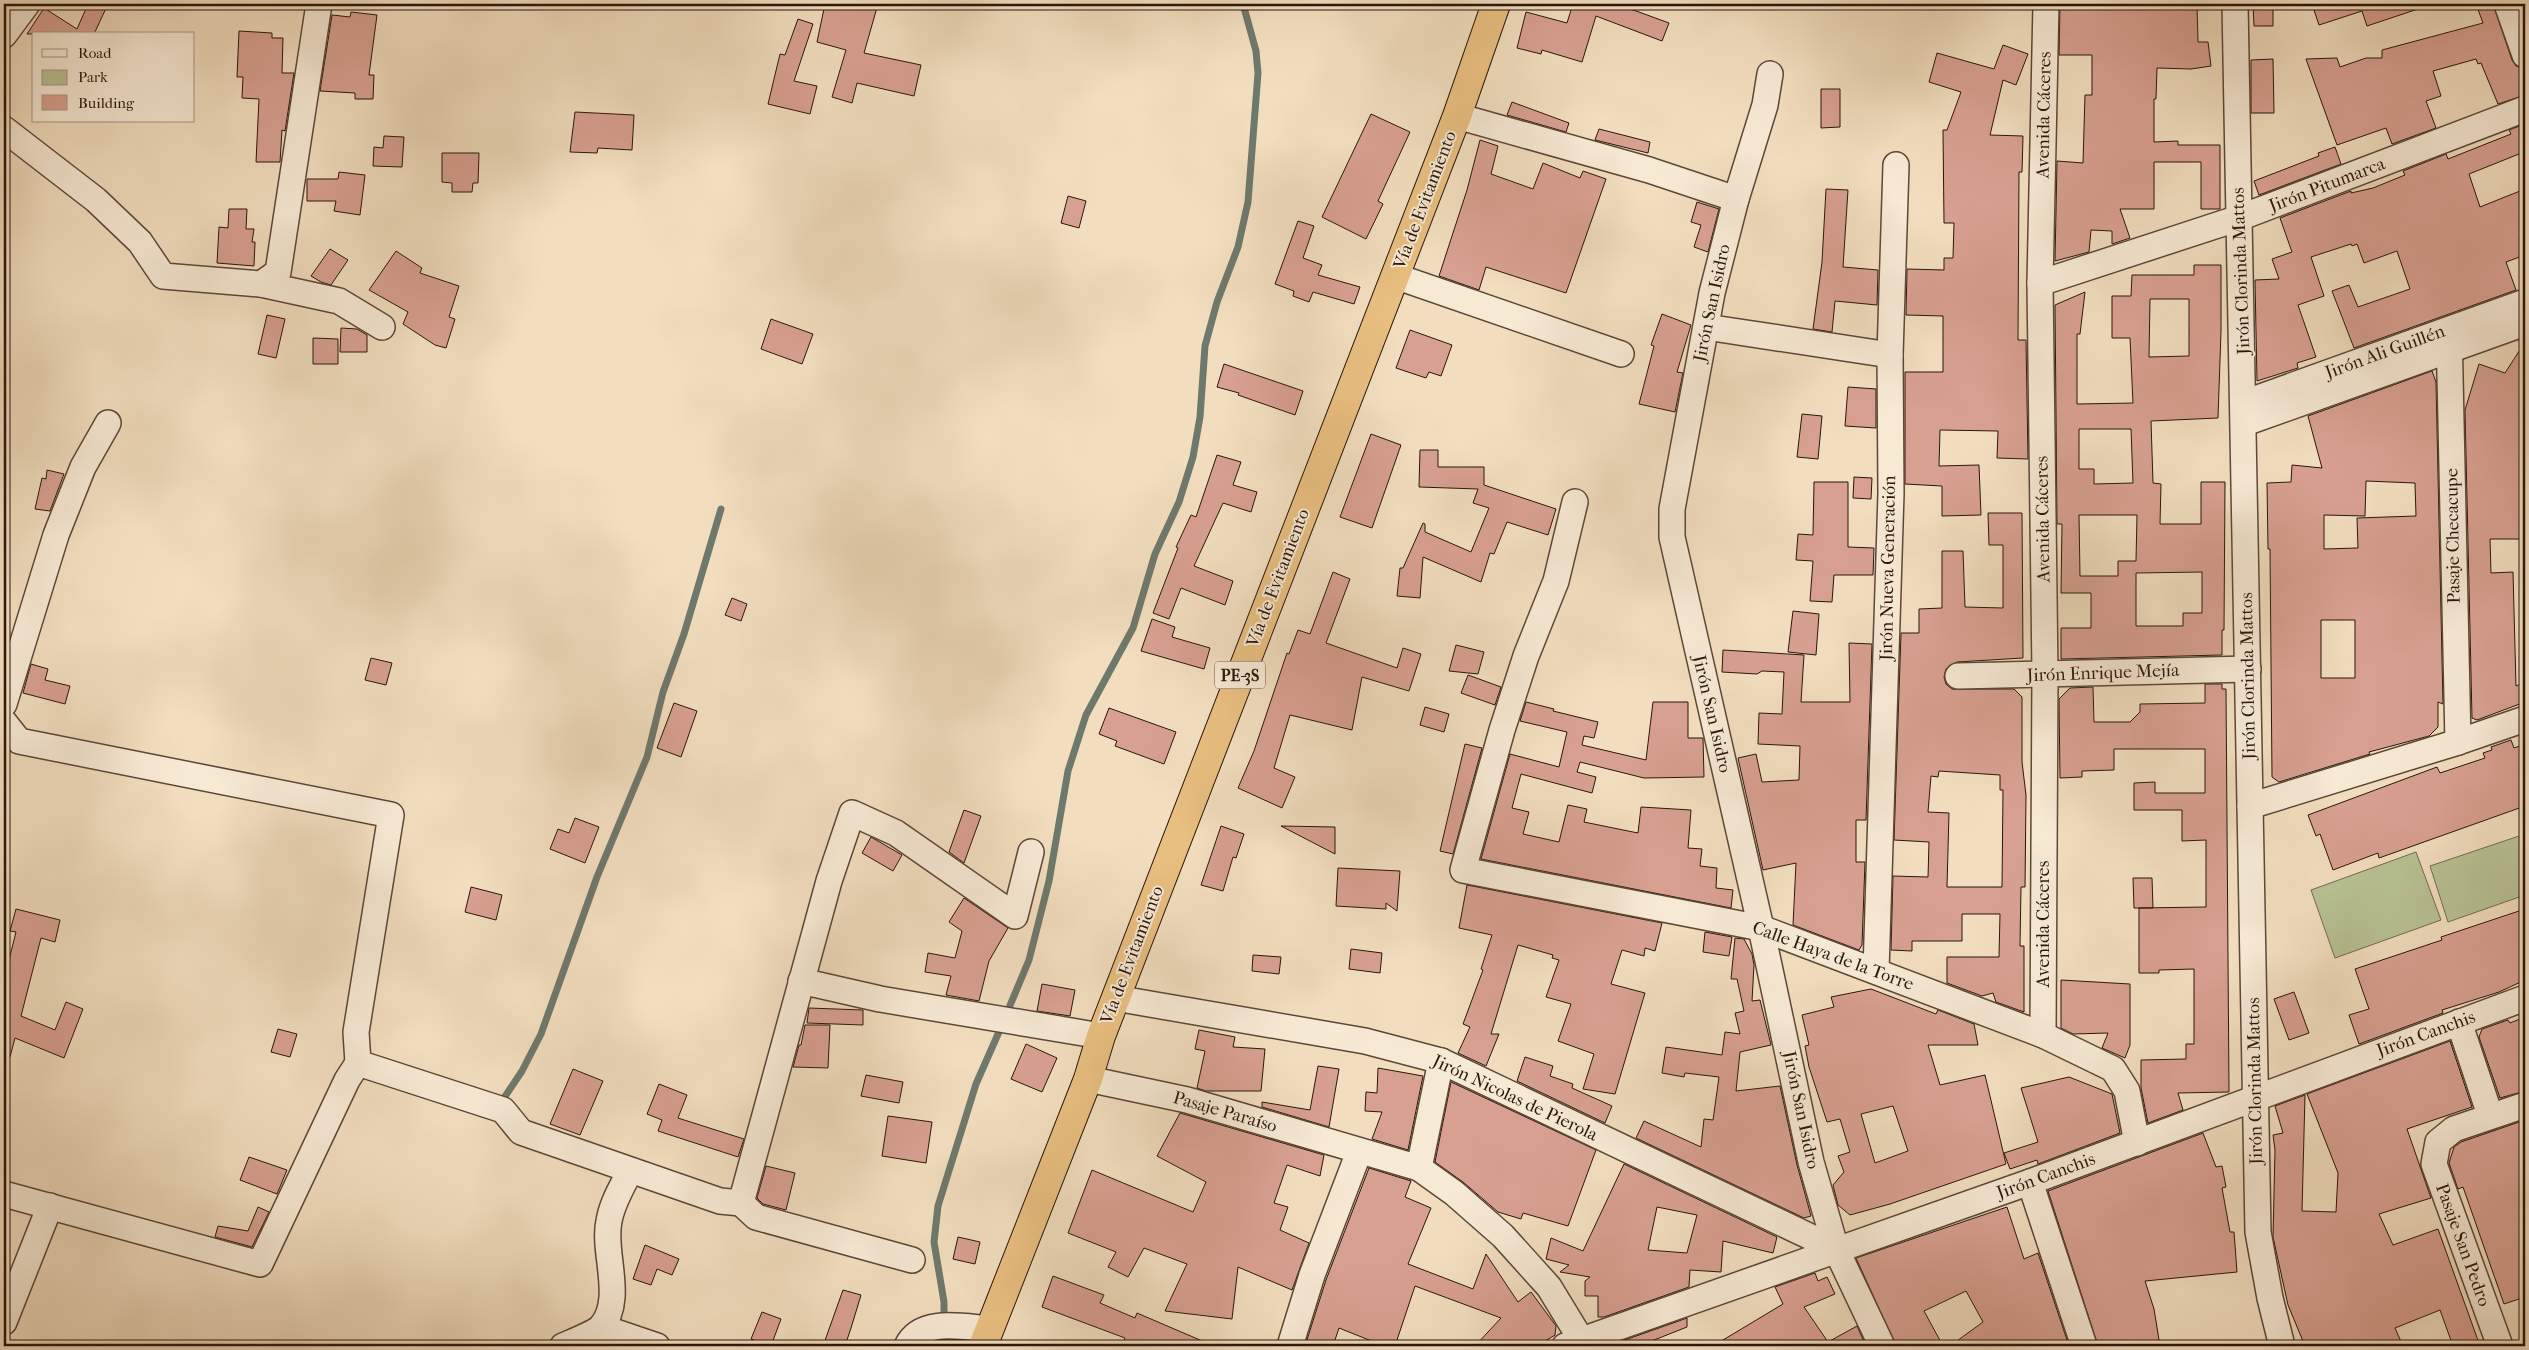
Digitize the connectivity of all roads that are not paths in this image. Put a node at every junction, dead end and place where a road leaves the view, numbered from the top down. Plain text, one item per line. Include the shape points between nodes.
1 (27, 4) edge
2 (318, 4) edge
3 (1496, 4) edge
4 (2046, 4) edge
5 (2235, 4) edge
6 (2507, 4) edge
7 (4, 35) edge
8 (2525, 56) edge
9 (1770, 74) dead end
10 (2525, 109) edge
11 (1457, 116) junction
12 (4, 129) edge
13 (1896, 165) dead end
14 (1736, 199) junction
15 (2239, 218) junction
16 (1395, 276) junction
17 (2040, 283) junction
18 (261, 284) junction
19 (2525, 302) edge
20 (2525, 323) edge
21 (382, 327) dead end
22 (1706, 327) junction
23 (2449, 340) junction
24 (1621, 354) dead end
25 (1890, 355) junction
26 (2245, 413) junction
27 (108, 424) dead end
28 (1575, 502) dead end
29 (2248, 668) junction
30 (2046, 674) junction
31 (1958, 676) dead end
32 (4, 704) edge
33 (2525, 719) edge
34 (4, 722) edge
35 (2458, 742) junction
36 (2250, 806) junction
37 (1031, 852) dead end
38 (1762, 928) junction
39 (1876, 971) junction
40 (801, 981) junction
41 (1116, 998) junction
42 (2525, 998) edge
43 (2459, 1022) junction
44 (2043, 1035) junction
45 (1101, 1036) junction
46 (1441, 1061) junction
47 (358, 1063) junction
48 (1088, 1079) junction
49 (2255, 1098) junction
50 (2525, 1105) edge
51 (2490, 1115) junction
52 (2137, 1143) junction
53 (1359, 1152) junction
54 (1419, 1168) junction
55 (630, 1171) junction
56 (2030, 1182) junction
57 (4, 1194) edge
58 (741, 1203) junction
59 (50, 1206) junction
60 (1836, 1249) junction
61 (912, 1260) dead end
62 (4, 1322) edge
63 (601, 1327) junction
64 (986, 1338) edge
65 (1577, 1344) edge
66 (563, 1346) edge
67 (657, 1346) edge
68 (907, 1346) edge
69 (1290, 1346) edge
70 (1882, 1346) edge
71 (2084, 1346) edge
72 (2282, 1346) edge
73 (2500, 1346) edge

1 - 7 street
2 - 18 street via 278,272
3 - 11 highway, Vía de Evitamiento / PE-3S
4 - 17 street, Avenida Cáceres
5 - 15 street, Jirón Clorinda Mattos
6 - 8 street
9 - 14 street, Jirón San Isidro via 1765,105
10 - 15 street, Jirón Pitumarca
11 - 14 street via 1649,170
11 - 16 highway, Vía de Evitamiento / PE-3S
12 - 18 street via 96,200 140,242 163,276
13 - 25 street, Jirón Nueva Generación
14 - 22 street, Jirón San Isidro
15 - 17 street, Jirón Pitumarca
15 - 26 street, Jirón Clorinda Mattos
16 - 24 street
16 - 41 highway, Vía de Evitamiento / PE-3S
17 - 30 street, Avenida Cáceres
18 - 21 street via 339,301
19 - 23 street, Jirón Ali Guillén
20 - 23 street, Jirón Ali Guillén
22 - 25 street
22 - 38 street, Jirón San Isidro via 1672,508 1672,537
23 - 26 street, Jirón Ali Guillén
23 - 35 street, Pasaje Checacupe
25 - 39 street, Jirón Nueva Generación via 1891,493
26 - 29 street, Jirón Clorinda Mattos
27 - 32 street via 83,468 56,536
28 - 38 street, Calle Haya de la Torre via 1556,581 1526,656 1502,730 1463,870
29 - 30 street, Jirón Enrique Mejía
29 - 36 street, Jirón Clorinda Mattos
30 - 31 street, Jirón Enrique Mejía
30 - 44 street, Avenida Cáceres
33 - 35 street
34 - 47 street via 19,741 391,814 356,1032
35 - 36 street
36 - 49 street, Jirón Clorinda Mattos
37 - 40 street via 1015,916 896,833 852,813
38 - 39 street, Calle Haya de la Torre
38 - 60 street, Jirón San Isidro via 1811,1162
39 - 44 street, Calle Haya de la Torre
40 - 45 street via 880,999
40 - 58 street
41 - 45 highway, Vía de Evitamiento / PE-3S
41 - 46 street, Jirón Nicolas de Pierola via 1365,1042
42 - 43 street, Jirón Canchis
43 - 49 street, Jirón Canchis
43 - 51 street
44 - 52 street, Calle Haya de la Torre via 2112,1069 2127,1091
45 - 48 highway, Vía de Evitamiento / PE-3S
46 - 54 street
46 - 60 street, Jirón Nicolas de Pierola
47 - 55 street via 497,1108 521,1132
47 - 59 street via 260,1264
48 - 53 street, Pasaje Paraíso via 1187,1100
48 - 64 highway, Vía de Evitamiento / PE-3S
49 - 52 street, Jirón Canchis
49 - 72 street, Jirón Clorinda Mattos via 2258,1232
50 - 51 street
51 - 73 street, Pasaje San Pedro via 2454,1129 2438,1142 2434,1164
52 - 56 street, Jirón Canchis
53 - 54 street, Pasaje Paraíso
53 - 69 street via 1312,1275
54 - 65 street via 1454,1193 1503,1236 1549,1286
55 - 58 street via 720,1201
55 - 63 street via 614,1202 608,1223 613,1290
56 - 60 street, Jirón Canchis
56 - 71 street
57 - 59 street
58 - 61 street via 756,1217
59 - 62 street
60 - 65 street, Jirón Canchis
60 - 70 street, Jirón San Isidro
63 - 66 street
63 - 67 street
64 - 68 street via 946,1327 923,1329

